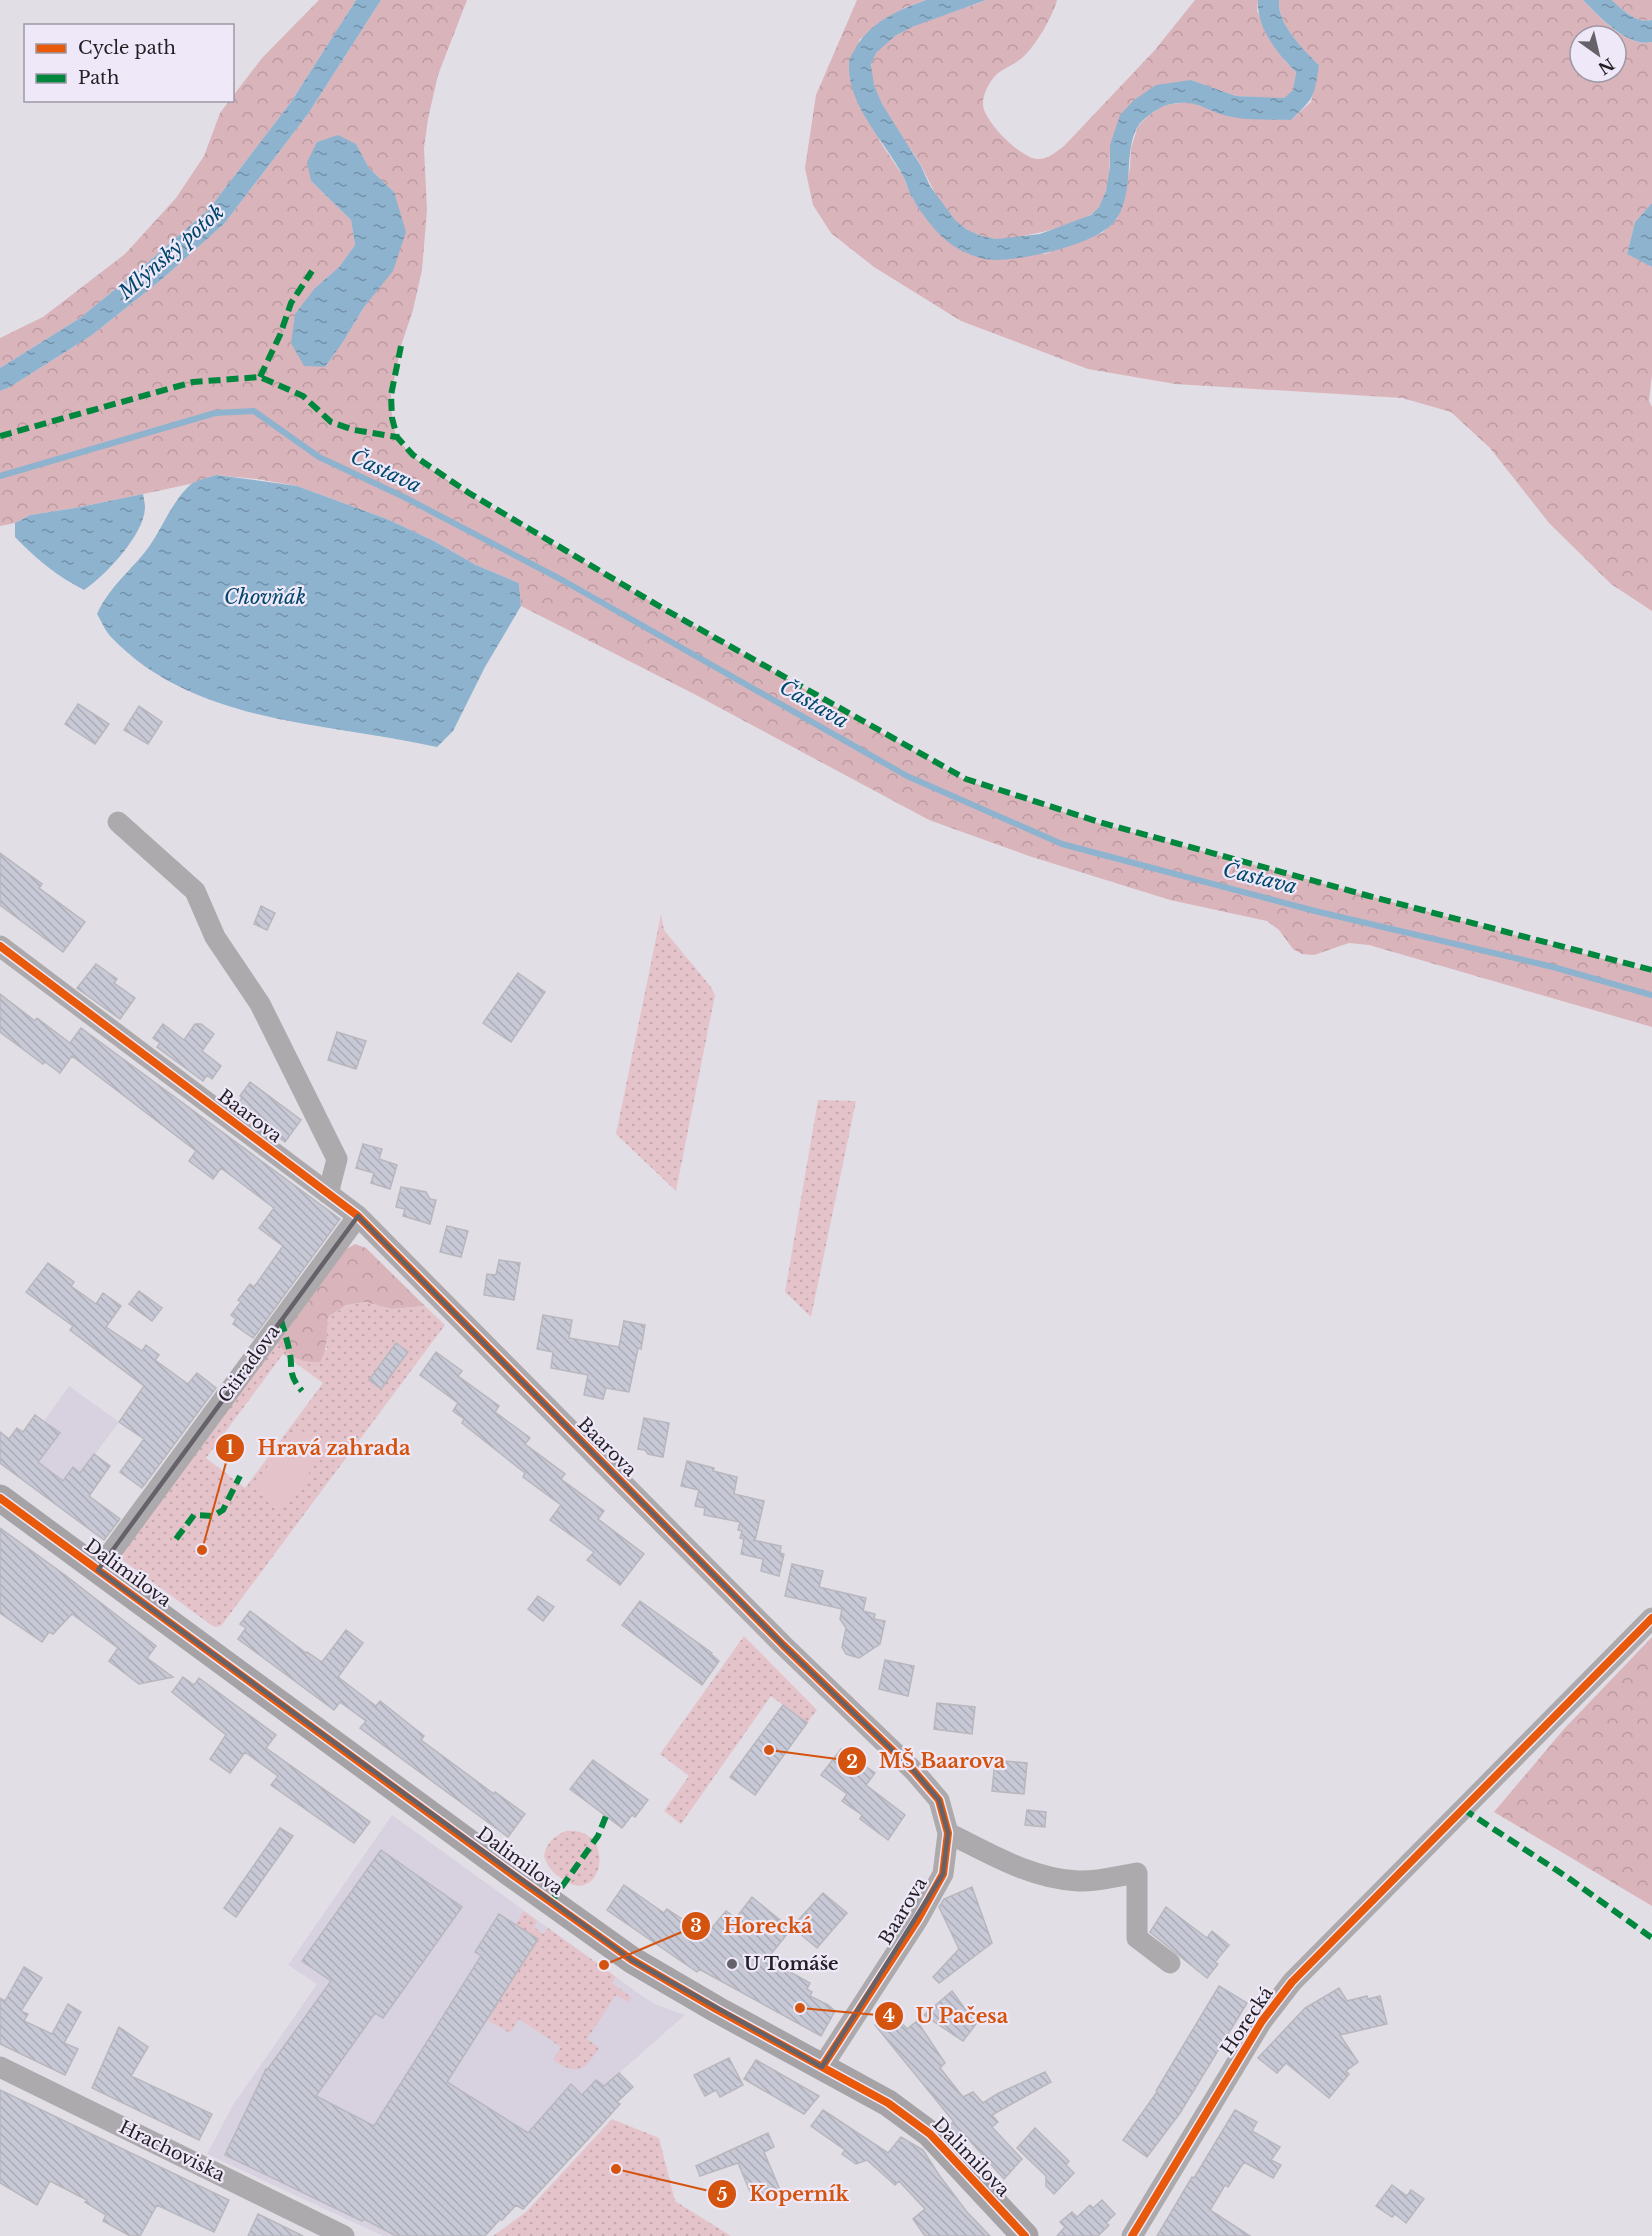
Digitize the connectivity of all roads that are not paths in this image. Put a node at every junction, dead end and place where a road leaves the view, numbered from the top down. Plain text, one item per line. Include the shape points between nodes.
1 (118, 822) dead end
2 (0, 946) edge
3 (328, 1194) junction
4 (358, 1216) junction
5 (0, 1498) edge
6 (98, 1570) junction
7 (1652, 1618) edge
8 (948, 1833) junction
9 (1170, 1963) dead end
10 (0, 2067) edge
11 (822, 2067) junction
12 (344, 2236) edge
13 (1025, 2236) edge
14 (1132, 2236) edge

1 - 3 street via 195,891 215,937 260,1004 337,1159
2 - 3 street, Baarova
3 - 4 street, Baarova
4 - 6 street, Ctiradova
4 - 8 street, Baarova via 783,1646 914,1771 939,1800
5 - 6 main road, Dalimilova
6 - 11 main road, Dalimilova via 633,1960
7 - 14 street, Horecká via 1280,1997
8 - 9 street via 1010,1864 1045,1876 1079,1881 1137,1873 1137,1938
8 - 11 street, Baarova via 942,1874 918,1919
10 - 12 street, Hrachoviska
11 - 13 main road, Dalimilova via 888,2103 930,2134

